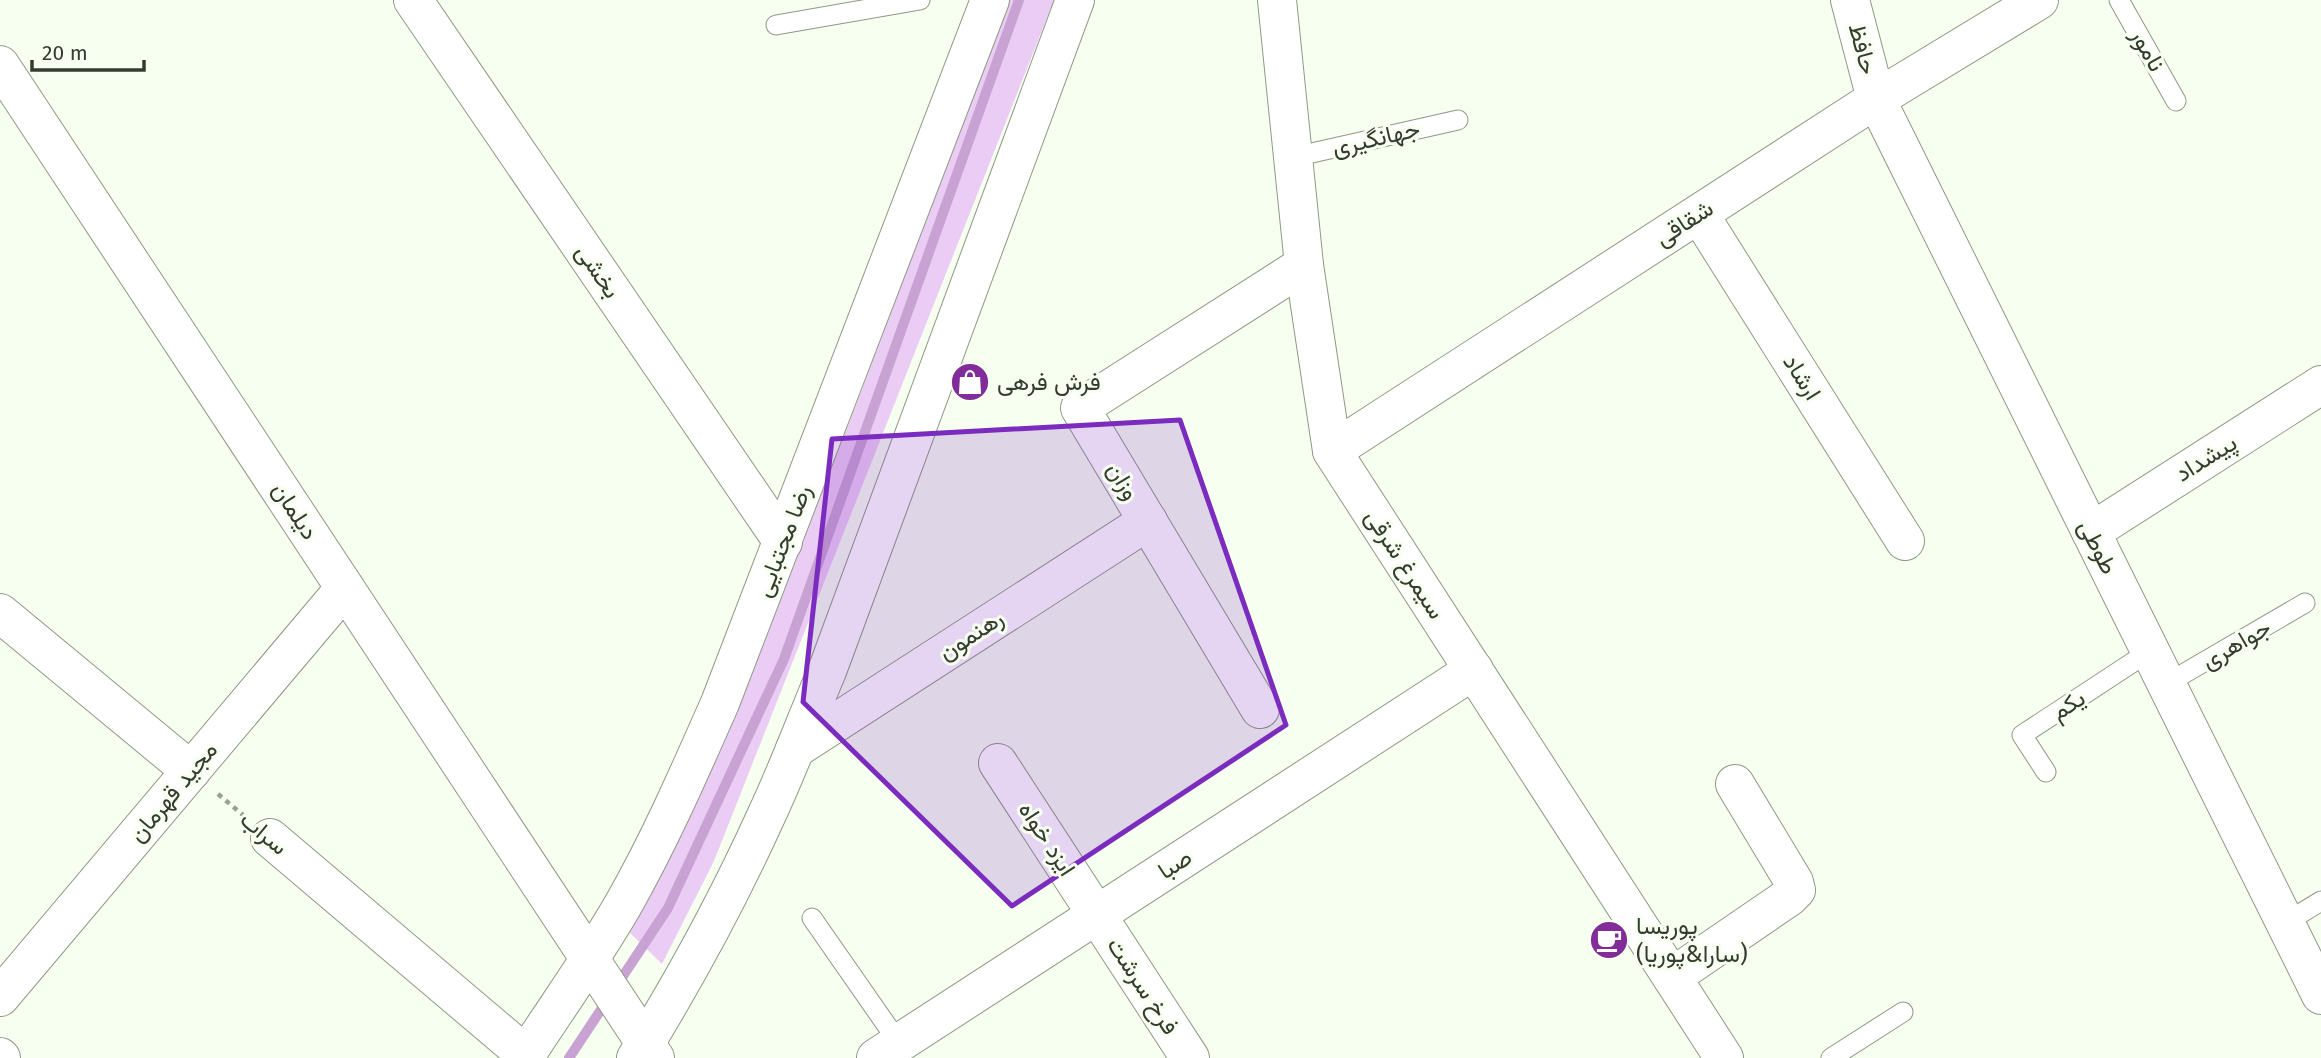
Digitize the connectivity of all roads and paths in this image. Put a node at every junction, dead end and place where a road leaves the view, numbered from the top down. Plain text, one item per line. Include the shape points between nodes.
1 (413, 0) edge
2 (919, 0) edge
3 (990, 0) edge
4 (1075, 0) edge
5 (1277, 0) edge
6 (1850, 0) edge
7 (2039, 0) edge
8 (2119, 0) edge
9 (776, 25) dead end
10 (0, 65) edge
11 (1876, 99) junction
12 (2176, 101) dead end
13 (1458, 120) dead end
14 (1294, 157) junction
15 (1699, 214) junction
16 (1304, 265) junction
17 (2321, 385) edge
18 (1332, 451) junction
19 (1148, 521) junction
20 (2091, 532) junction
21 (1905, 541) dead end
22 (783, 542) junction
23 (345, 588) junction
24 (2305, 603) dead end
25 (0, 613) edge
26 (2150, 651) junction
27 (1474, 670) junction
28 (2166, 684) junction
29 (1260, 709) dead end
30 (794, 749) junction
31 (998, 763) dead end
32 (191, 771) junction
33 (2046, 772) dead end
34 (1735, 784) dead end
35 (270, 838) joint
36 (2321, 901) edge
37 (1097, 914) junction
38 (813, 918) dead end
39 (2285, 923) junction
40 (588, 958) junction
41 (1672, 976) junction
42 (2321, 995) edge
43 (0, 997) edge
44 (1903, 1012) dead end
45 (888, 1050) edge
46 (646, 1053) edge
47 (525, 1057) edge
48 (1190, 1058) edge
49 (1724, 1058) edge
50 (1832, 1058) edge

1 - 22 street, بخشی
2 - 9 lane
3 - 22 street, رضا مجتبایی
4 - 30 street
5 - 14 street, سیمرغ شرقی
6 - 11 street, حافظ
7 - 11 street, شقاقی
8 - 12 lane, نامور
10 - 23 street, دیلمان
11 - 15 street, شقاقی
11 - 20 street, طوطی
13 - 14 lane, جهانگیری
14 - 16 street, سیمرغ شرقی
15 - 18 street, شقاقی
15 - 21 street, ارشاد
16 - 18 street, سیمرغ شرقی
16 - 19 street, وزان via 1080,408
17 - 20 street, پیشداد
18 - 27 street, سیمرغ شرقی
19 - 29 street, وزان
19 - 30 street, رهنمون
20 - 26 street, طوطی
22 - 40 street, رضا مجتبایی via 672,810 621,908
23 - 32 street, مجید قهرمان
23 - 40 street, دیلمان
24 - 28 lane, جواهری
25 - 32 street
26 - 28 street, طوطی
26 - 33 lane, یکم via 2022,735
27 - 37 street, صبا
27 - 41 street, سیمرغ شرقی
28 - 39 street, طوطی
30 - 46 street via 721,910
31 - 37 street, ایزد خواه
32 - 35 path, سراب
32 - 43 street, مجید قهرمان
34 - 41 street via 1796,890
35 - 47 street, سراب
36 - 39 lane
37 - 45 street, صبا
37 - 48 street, فرخ سرشت
38 - 45 lane
39 - 42 street, طوطی
40 - 46 street, دیلمان
40 - 47 street, رضا مجتبایی
41 - 49 street, سیمرغ شرقی
44 - 50 lane

